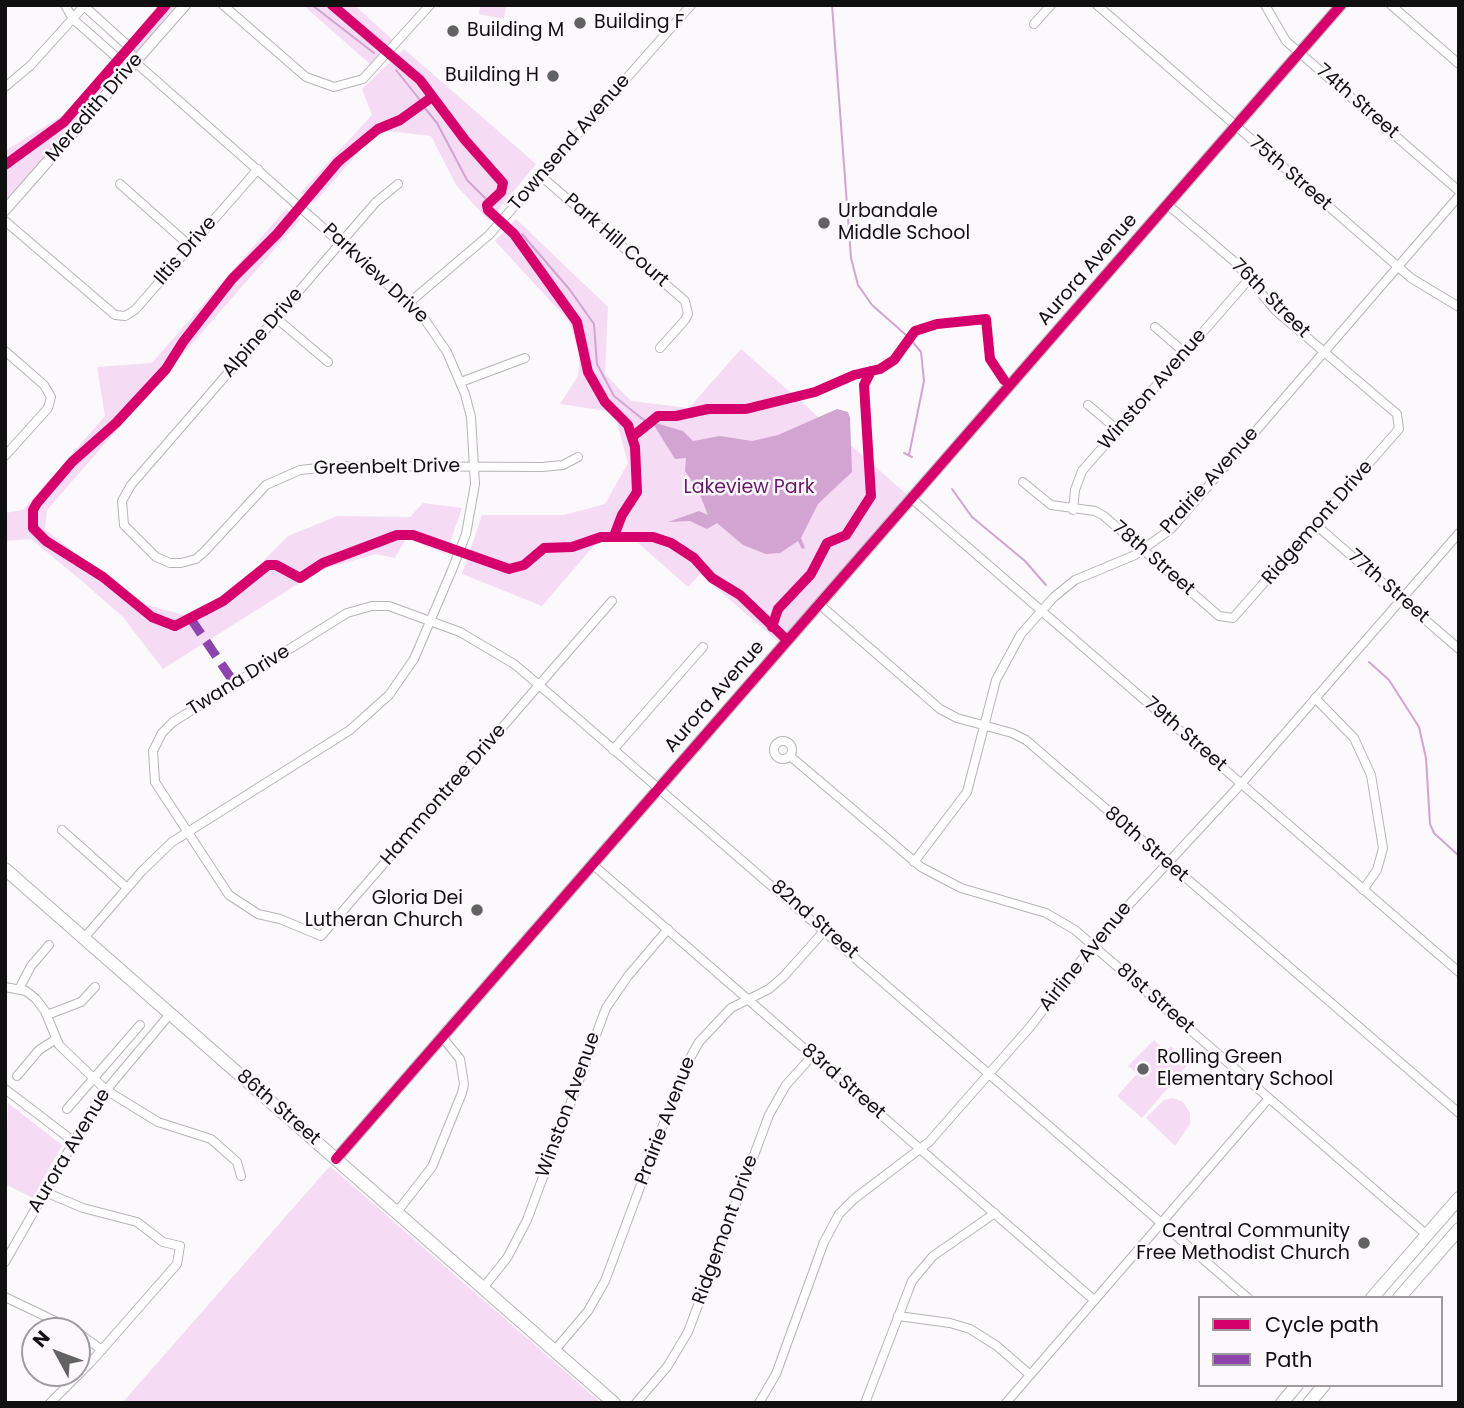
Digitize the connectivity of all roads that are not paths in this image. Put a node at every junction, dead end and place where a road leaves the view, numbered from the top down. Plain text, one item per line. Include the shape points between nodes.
1 (65, 5) edge
2 (84, 5) edge
3 (184, 5) edge
4 (223, 5) edge
5 (691, 5) edge
6 (1051, 5) edge
7 (1097, 5) edge
8 (1265, 5) edge
9 (1341, 5) edge
10 (1391, 5) edge
11 (428, 7) edge
12 (73, 19) junction
13 (1034, 24) dead end
14 (1300, 53) junction
15 (135, 62) junction
16 (1459, 64) edge
17 (5, 87) edge
18 (1236, 126) junction
19 (258, 169) junction
20 (541, 176) junction
21 (120, 184) dead end
22 (398, 184) dead end
23 (1459, 194) edge
24 (1168, 205) junction
25 (5, 210) edge
26 (5, 220) edge
27 (342, 242) junction
28 (190, 246) junction
29 (1397, 267) junction
30 (1250, 278) junction
31 (410, 302) junction
32 (1459, 307) edge
33 (276, 318) junction
34 (1155, 327) dead end
35 (660, 348) dead end
36 (5, 351) edge
37 (1324, 351) junction
38 (1185, 353) junction
39 (525, 358) dead end
40 (328, 362) dead end
41 (461, 382) junction
42 (1088, 405) dead end
43 (1401, 422) joint
44 (1118, 430) junction
45 (5, 456) edge
46 (578, 457) dead end
47 (475, 467) junction
48 (1023, 482) dead end
49 (911, 498) junction
50 (1073, 510) junction
51 (1316, 525) junction
52 (1459, 533) edge
53 (1142, 550) junction
54 (205, 551) joint
55 (1401, 599) junction
56 (612, 601) dead end
57 (819, 604) junction
58 (1042, 611) junction
59 (347, 613) joint
60 (1229, 619) joint
61 (431, 621) junction
62 (703, 647) dead end
63 (1459, 649) edge
64 (539, 685) junction
65 (1315, 698) junction
66 (984, 724) junction
67 (613, 750) junction
68 (790, 756) dead end
69 (1241, 784) junction
70 (657, 790) junction
71 (62, 830) dead end
72 (187, 832) junction
73 (914, 862) junction
74 (1166, 863) junction
75 (593, 864) junction
76 (5, 869) edge
77 (127, 888) junction
78 (1363, 890) junction
79 (668, 929) junction
80 (825, 930) junction
81 (84, 938) junction
82 (49, 945) dead end
83 (1093, 945) junction
84 (1459, 972) edge
85 (5, 987) edge
86 (95, 988) dead end
87 (19, 989) junction
88 (746, 998) junction
89 (170, 1014) junction
90 (47, 1015) junction
91 (140, 1025) dead end
92 (442, 1037) junction
93 (56, 1039) junction
94 (813, 1055) junction
95 (989, 1073) junction
96 (17, 1076) dead end
97 (93, 1079) junction
98 (5, 1089) edge
99 (106, 1090) junction
100 (1269, 1098) junction
101 (67, 1108) dead end
102 (1459, 1114) edge
103 (73, 1141) junction
104 (922, 1150) junction
105 (336, 1159) junction
106 (241, 1176) dead end
107 (45, 1192) junction
108 (1459, 1198) edge
109 (397, 1212) junction
110 (995, 1213) junction
111 (1161, 1222) junction
112 (1459, 1229) edge
113 (1427, 1235) junction
114 (5, 1262) edge
115 (483, 1288) junction
116 (1246, 1296) edge
117 (1374, 1296) edge
118 (1401, 1296) edge
119 (5, 1297) edge
120 (1094, 1300) junction
121 (898, 1316) junction
122 (47, 1317) edge
123 (91, 1342) edge
124 (102, 1350) junction
125 (555, 1350) junction
126 (1029, 1374) junction
127 (1295, 1387) edge
128 (1322, 1387) edge
129 (50, 1403) edge
130 (614, 1403) edge
131 (636, 1403) edge
132 (759, 1403) edge
133 (865, 1403) edge
134 (1006, 1403) edge
135 (1282, 1403) edge
136 (1309, 1403) edge

1 - 12 street, Parkview Drive
2 - 12 street
2 - 15 street, Parkview Drive via 126,44
3 - 15 street, Meredith Drive
4 - 11 street via 306,76 334,87 363,79
5 - 20 street, Townsend Avenue
6 - 13 street
7 - 18 street, 75th Street
8 - 14 street, 74th Street via 1279,32
9 - 14 street, Aurora Avenue
10 - 16 street
12 - 15 street, Parkview Drive via 115,56
12 - 17 street
14 - 18 street, Aurora Avenue
14 - 23 street, 74th Street
15 - 19 street, Parkview Drive
15 - 25 street, Meredith Drive
18 - 24 street, Aurora Avenue
18 - 29 street, 75th Street
19 - 27 street, Parkview Drive
19 - 28 street, Iltis Drive
20 - 31 street, Townsend Avenue via 489,235
20 - 35 street, Park Hill Court via 685,301 685,320
21 - 28 street
22 - 27 street, Alpine Drive
23 - 29 street, Prairie Avenue
24 - 30 street, 76th Street
24 - 49 street, Aurora Avenue
26 - 28 street, Iltis Drive via 121,317 130,315
27 - 31 street, Parkview Drive
27 - 33 street, Alpine Drive
29 - 32 street, 75th Street
29 - 37 street, Prairie Avenue
30 - 37 street, 76th Street via 1276,311
30 - 38 street, Winston Avenue
31 - 41 street, Parkview Drive via 435,332
33 - 40 street
33 - 54 street, Alpine Drive via 122,501 121,517 130,535 156,557 170,563 188,562
34 - 38 street
36 - 45 street via 44,385 51,397 48,408
37 - 43 street, 76th Street
37 - 53 street, Prairie Avenue via 1171,529
38 - 44 street, Winston Avenue
39 - 41 street
41 - 47 street, Parkview Drive via 471,417
42 - 44 street
43 - 51 street, Ridgemont Drive
44 - 50 street, Winston Avenue via 1078,478
46 - 47 street, Greenbelt Drive via 563,465
47 - 54 street, Greenbelt Drive via 300,470 261,489
47 - 61 street, Parkview Drive via 466,534
48 - 50 street, 78th Street via 1051,505
49 - 57 street, Aurora Avenue
49 - 58 street, 79th Street
50 - 53 street, 78th Street via 1104,516
51 - 55 street, 77th Street
51 - 60 street, Ridgemont Drive via 1240,615
52 - 55 street, Airline Avenue
53 - 58 street, Prairie Avenue via 1077,579
53 - 60 street, 78th Street via 1219,616
55 - 63 street, 77th Street
55 - 65 street, Airline Avenue
56 - 64 street, Hammontree Drive
57 - 66 street, 80th Street via 940,709
57 - 70 street, Aurora Avenue
58 - 66 street, Prairie Avenue via 1002,664
58 - 69 street, 79th Street
59 - 61 street, 82nd Street via 389,606
59 - 72 street, Twana Drive via 173,722 156,742 155,782
61 - 64 street, 82nd Street via 488,646
61 - 72 street, Parkview Drive via 402,678 374,711
62 - 67 street
64 - 67 street, 82nd Street
64 - 72 street, Hammontree Drive via 321,936 258,914 236,901 218,882
65 - 69 street, Airline Avenue
65 - 78 street via 1354,738 1371,775 1383,848 1377,870
66 - 73 street, Prairie Avenue via 967,792
66 - 74 street, 80th Street via 1026,740
67 - 70 street, 82nd Street
68 - 73 street, 81st Street
69 - 74 street, Airline Avenue
69 - 78 street, 79th Street
70 - 75 street, Aurora Avenue
70 - 80 street, 82nd Street
71 - 77 street
72 - 77 street, Parkview Drive via 156,856
73 - 83 street, 81st Street via 961,888 1046,913
74 - 83 street, Airline Avenue
74 - 102 street, 80th Street
75 - 79 street, 83rd Street
75 - 92 street, Aurora Avenue
76 - 81 main road, 86th Street
77 - 81 street, Parkview Drive
78 - 84 street, 79th Street
79 - 88 street, 83rd Street
79 - 115 street, Winston Avenue via 606,1008 527,1220 507,1258
80 - 88 street, Prairie Avenue via 769,989
80 - 95 street, 82nd Street
81 - 89 main road, 86th Street
82 - 87 street
83 - 95 street, Airline Avenue
83 - 100 street, 81st Street
85 - 87 street
86 - 90 street via 81,1002
87 - 90 street via 36,999
88 - 94 street, 83rd Street
88 - 125 street, Prairie Avenue via 719,1018 691,1055 605,1281 588,1311
89 - 99 street, Aurora Avenue
89 - 105 main road, 86th Street
90 - 93 street
91 - 97 street
92 - 105 street, Aurora Avenue
92 - 109 street via 460,1059 462,1093 432,1167
93 - 96 street via 39,1050
93 - 97 street
94 - 104 street, 83rd Street
94 - 131 street, Ridgemont Drive via 786,1085 769,1115 688,1332 667,1367
95 - 104 street, Airline Avenue
95 - 111 street, 82nd Street
97 - 99 street
97 - 101 street
98 - 103 street
99 - 103 street, Aurora Avenue
99 - 106 street via 158,1122 211,1139 237,1162
100 - 111 street
100 - 113 street, 81st Street
103 - 107 street, Aurora Avenue
104 - 110 street, 83rd Street
104 - 132 street, Airline Avenue via 839,1214 824,1242 776,1374
105 - 109 main road, 86th Street
107 - 114 street, Aurora Avenue
107 - 124 street via 83,1209 137,1222 163,1242 180,1246 177,1264
108 - 113 main road
109 - 115 main road, 86th Street
110 - 120 street, 83rd Street
110 - 121 street via 925,1263
111 - 116 street, 82nd Street
111 - 120 street
112 - 118 main road
113 - 117 main road
115 - 125 main road, 86th Street
119 - 122 street
120 - 126 street
121 - 126 street via 970,1329
121 - 133 street
123 - 124 street
124 - 129 street
125 - 130 main road, 86th Street
126 - 134 street
127 - 135 main road
128 - 136 main road

